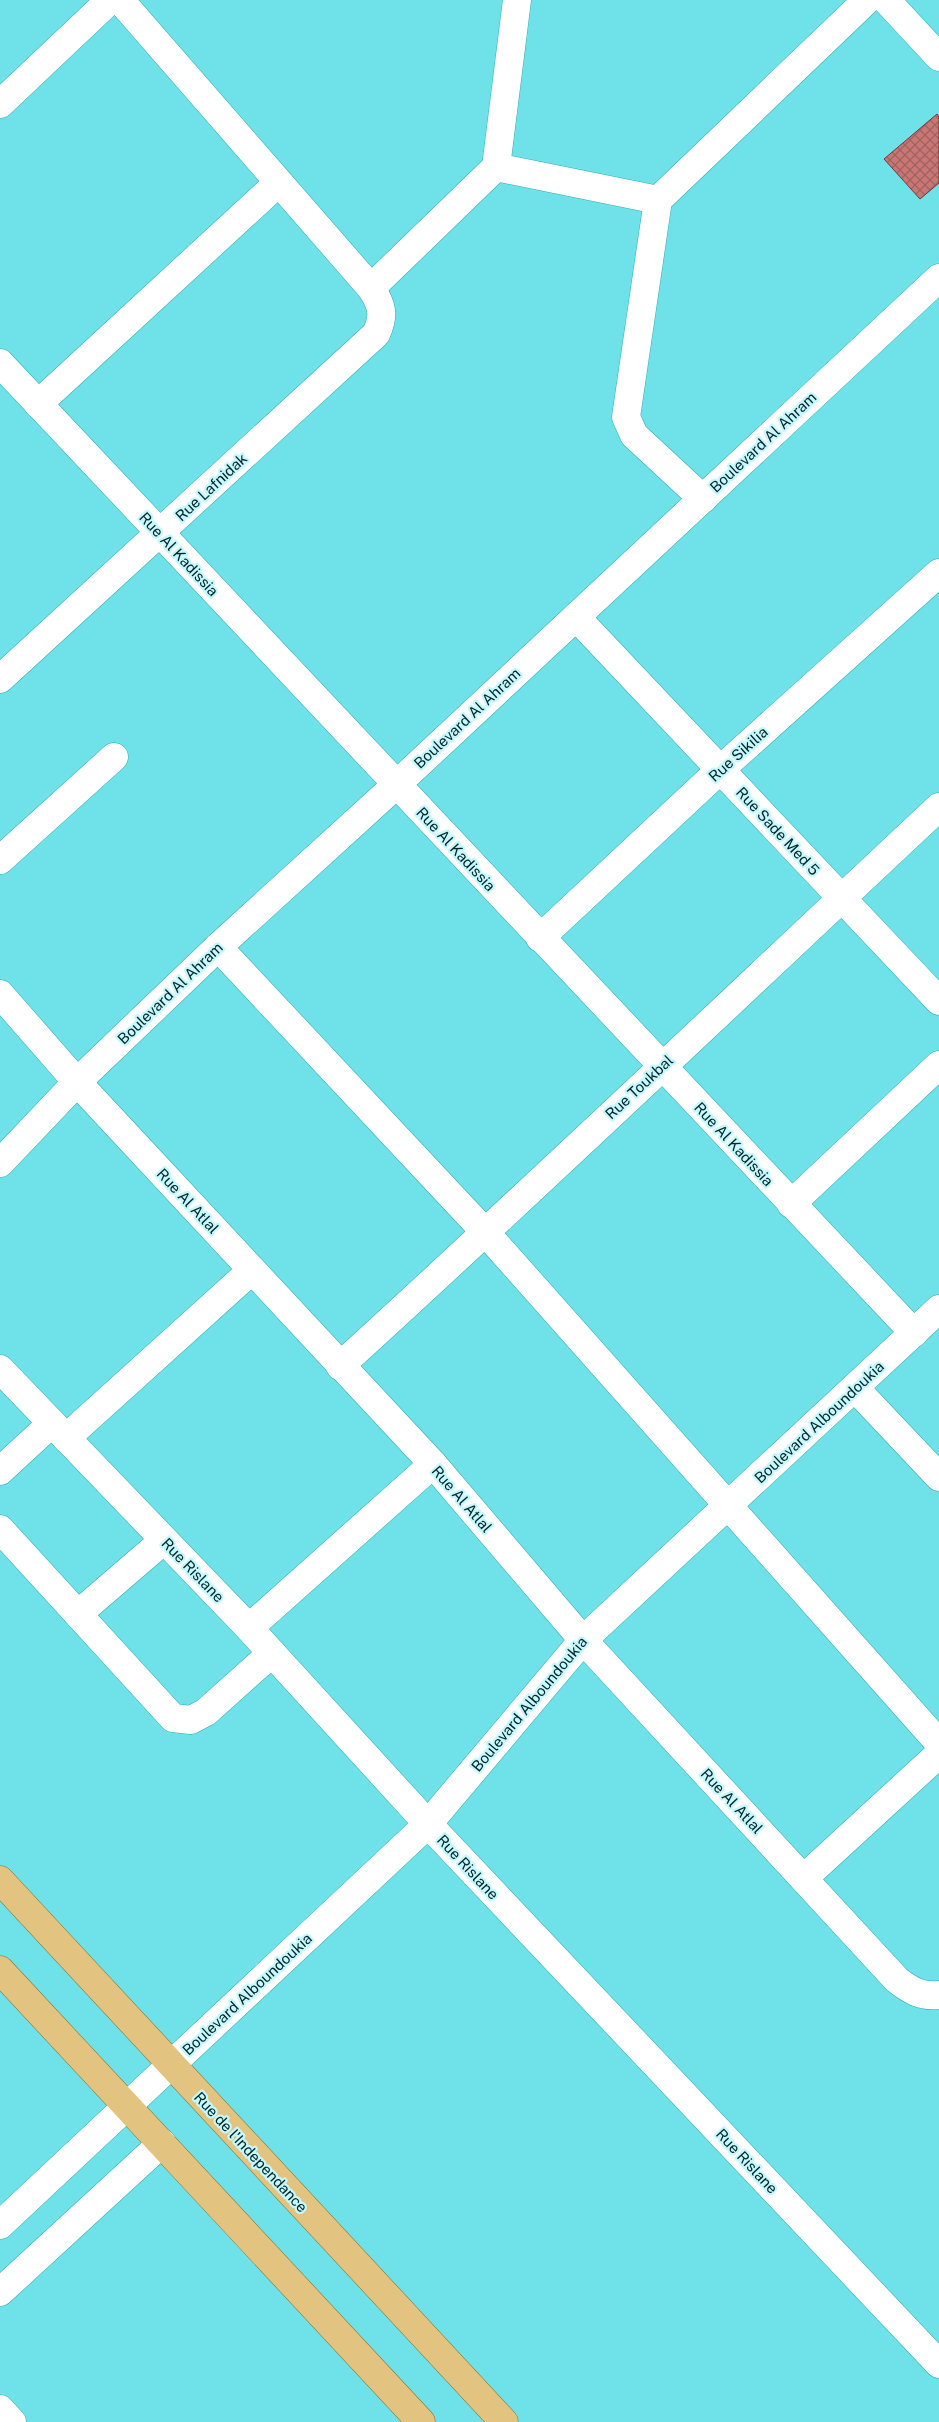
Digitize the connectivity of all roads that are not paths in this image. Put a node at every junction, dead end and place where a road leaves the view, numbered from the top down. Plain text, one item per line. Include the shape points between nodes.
1 (110, 0) edge
2 (120, 0) edge
3 (517, 0) edge
4 (867, 0) edge
5 (886, 0) edge
6 (939, 57) edge
7 (0, 104) edge
8 (496, 167) junction
9 (278, 183) junction
10 (658, 200) junction
11 (939, 278) edge
12 (371, 288) junction
13 (0, 363) edge
14 (38, 404) junction
15 (703, 498) junction
16 (160, 534) junction
17 (939, 573) edge
18 (576, 617) junction
19 (0, 679) edge
20 (114, 757) dead end
21 (721, 769) junction
22 (396, 785) junction
23 (939, 807) edge
24 (0, 860) edge
25 (842, 898) junction
26 (540, 938) junction
27 (218, 947) junction
28 (0, 994) edge
29 (939, 1001) edge
30 (939, 1065) edge
31 (661, 1066) junction
32 (78, 1082) junction
33 (0, 1163) edge
34 (791, 1204) junction
35 (486, 1233) junction
36 (252, 1270) junction
37 (939, 1309) edge
38 (914, 1333) junction
39 (340, 1366) junction
40 (0, 1369) edge
41 (854, 1388) junction
42 (59, 1431) junction
43 (432, 1464) junction
44 (0, 1471) edge
45 (939, 1477) edge
46 (728, 1507) junction
47 (0, 1529) edge
48 (164, 1540) junction
49 (78, 1614) junction
50 (249, 1628) junction
51 (583, 1640) junction
52 (272, 1653) junction
53 (939, 1743) edge
54 (939, 1754) edge
55 (428, 1824) junction
56 (804, 1878) junction
57 (0, 1880) edge
58 (0, 1970) edge
59 (934, 1996) edge
60 (170, 2065) junction
61 (127, 2106) junction
62 (162, 2144) junction
63 (0, 2225) edge
64 (0, 2292) edge
65 (939, 2364) edge
66 (0, 2409) edge
67 (12, 2422) edge
68 (421, 2422) edge
69 (504, 2422) edge

1 - 7 street
2 - 9 street
3 - 8 street
4 - 10 street
5 - 6 street
8 - 10 street
8 - 12 street
9 - 12 street
9 - 14 street
10 - 15 street via 626,418 634,436
11 - 15 street, Boulevard Al Ahram
12 - 16 street, Rue Lafnidak via 383,313 376,334
13 - 14 street, Rue Al Kadissia
14 - 16 street, Rue Al Kadissia
15 - 18 street, Boulevard Al Ahram
16 - 19 street, Rue Lafnidak
16 - 22 street, Rue Al Kadissia
17 - 21 street, Rue Sikilia
18 - 21 street, Rue Sade Med 5
18 - 22 street, Boulevard Al Ahram
20 - 24 street
21 - 25 street, Rue Sade Med 5
21 - 26 street, Rue Sikilia
22 - 26 street, Rue Al Kadissia
22 - 27 street, Boulevard Al Ahram
23 - 25 street, Rue Toukbal
25 - 29 street, Rue Sade Med 5
25 - 31 street, Rue Toukbal
26 - 31 street, Rue Al Kadissia
27 - 32 street, Boulevard Al Ahram
27 - 35 street
28 - 32 street, Rue Al Atlal
30 - 34 street
31 - 34 street, Rue Al Kadissia
31 - 35 street, Rue Toukbal
32 - 33 street, Boulevard Al Ahram
32 - 36 street, Rue Al Atlal
34 - 38 street, Rue Al Kadissia
35 - 39 street, Rue Toukbal
35 - 46 street
36 - 39 street, Rue Al Atlal
36 - 42 street
37 - 38 street, Boulevard Alboundoukia
38 - 41 street, Boulevard Alboundoukia
39 - 43 street, Rue Al Atlal
40 - 42 street, Rue Rislane
41 - 45 street
41 - 46 street, Boulevard Alboundoukia
42 - 44 street
42 - 48 street, Rue Rislane
43 - 50 street
43 - 51 street, Rue Al Atlal
46 - 51 street, Boulevard Alboundoukia
46 - 53 street
47 - 49 street
48 - 49 street
48 - 50 street, Rue Rislane
49 - 52 street via 173,1718 191,1720 206,1712
50 - 52 street, Rue Rislane
51 - 55 street, Boulevard Alboundoukia
51 - 56 street, Rue Al Atlal
52 - 55 street, Rue Rislane
54 - 56 street
55 - 60 street, Boulevard Alboundoukia
55 - 65 street, Rue Rislane
56 - 59 street, Rue Al Atlal via 897,1980 912,1992
57 - 60 main road, Rue de l'Independance
58 - 61 main road
60 - 61 street, Boulevard Alboundoukia
60 - 69 main road, Rue de l'Independance
61 - 62 main road
61 - 63 street, Boulevard Alboundoukia
62 - 64 street
62 - 68 main road
66 - 67 street

